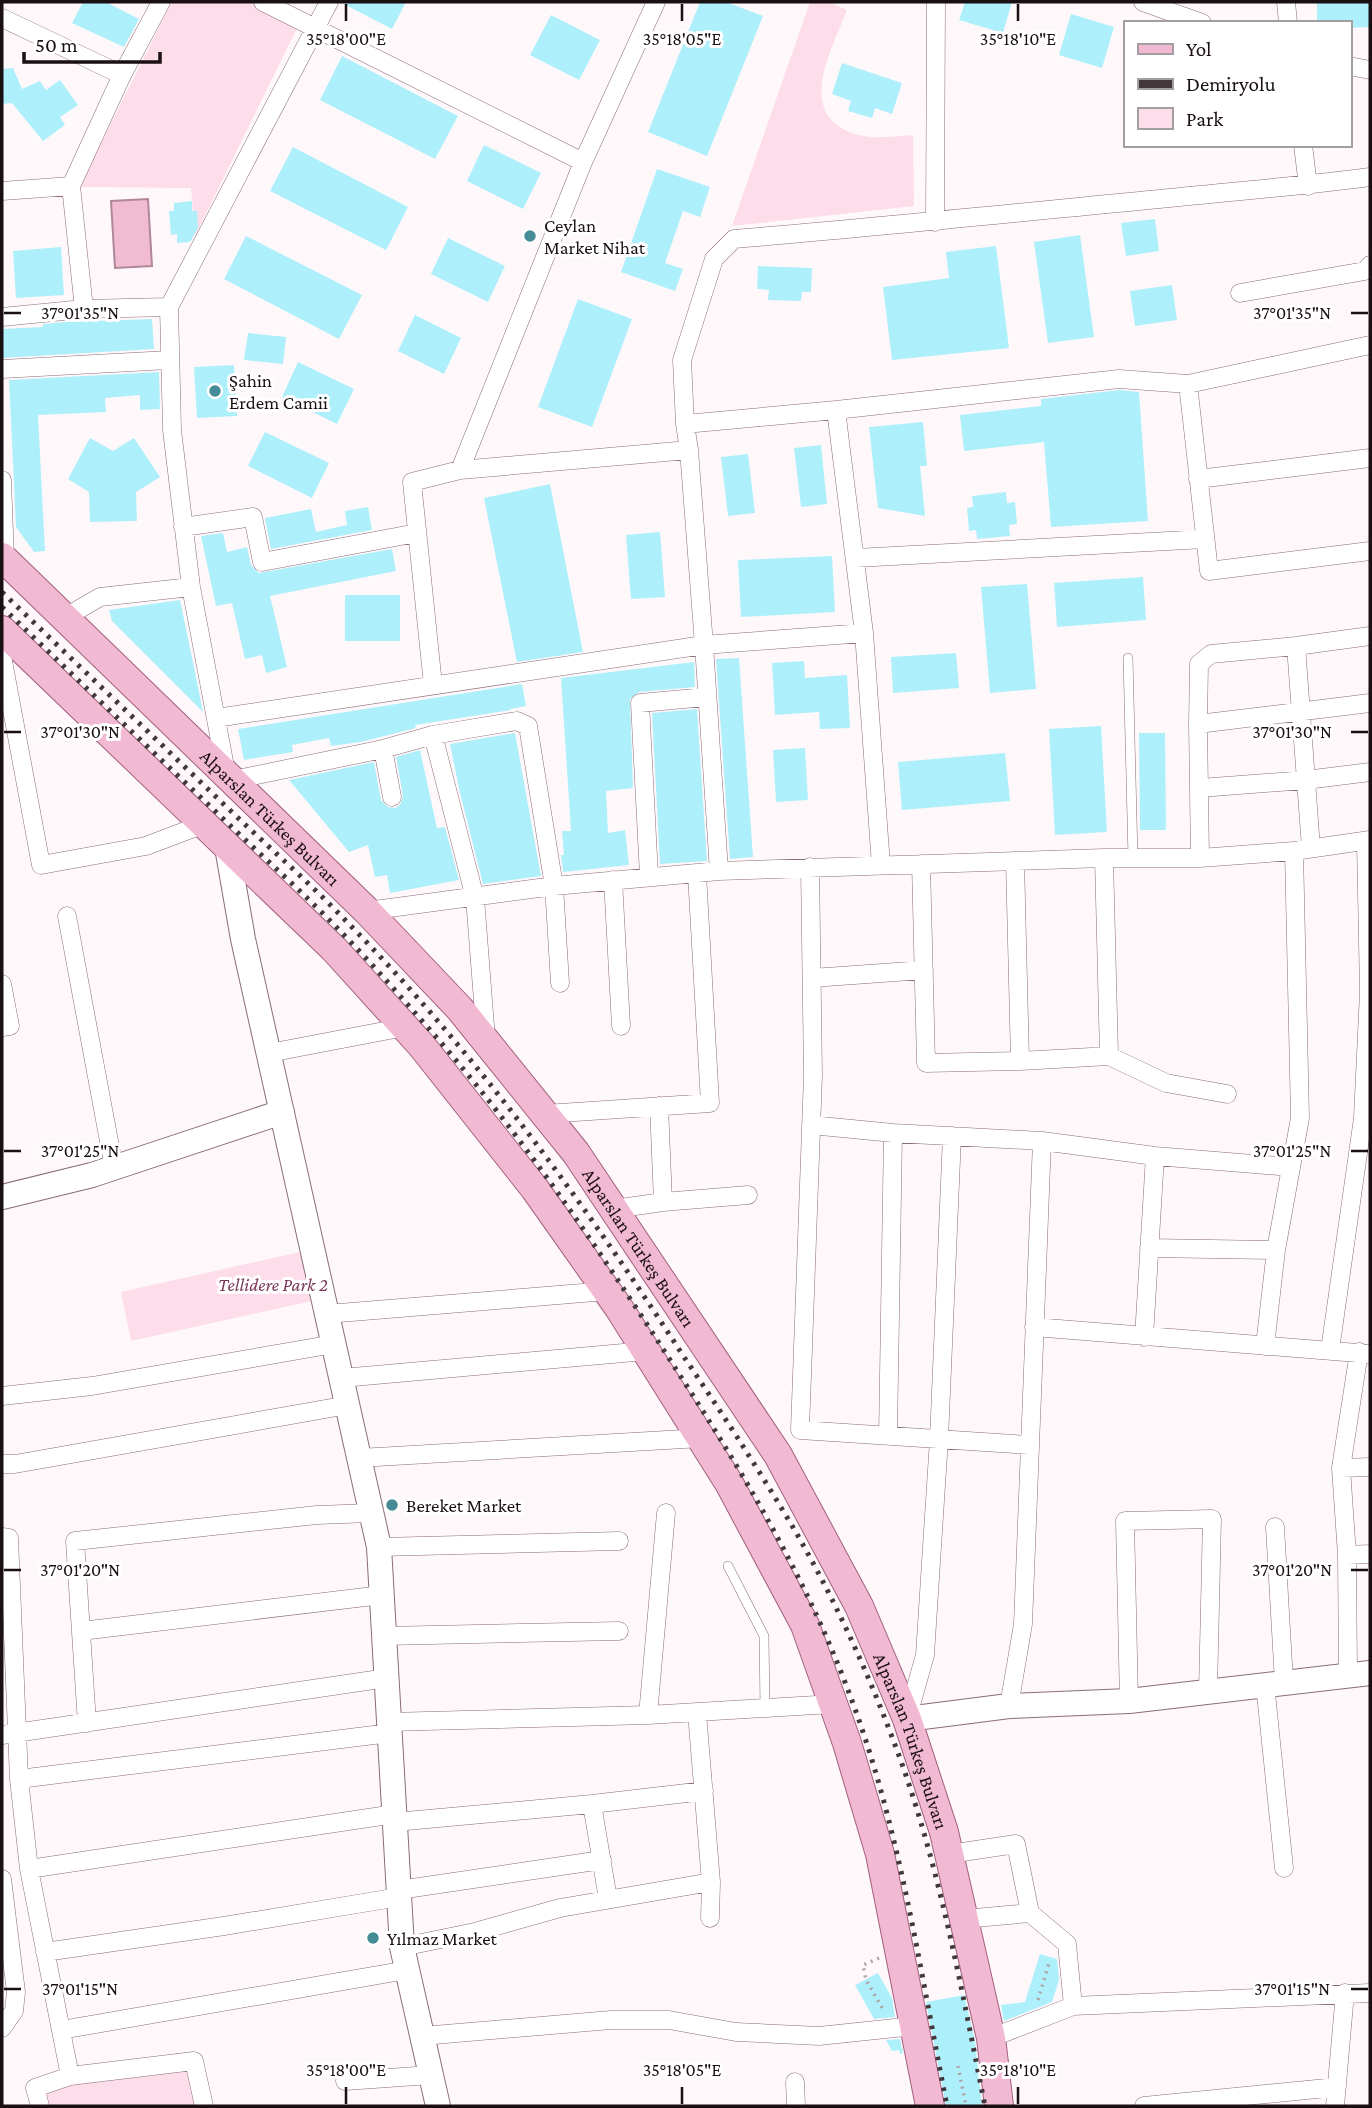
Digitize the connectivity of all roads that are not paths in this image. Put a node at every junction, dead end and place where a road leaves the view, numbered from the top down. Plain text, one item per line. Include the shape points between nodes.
1 (161, 2) edge
2 (263, 2) edge
3 (329, 2) edge
4 (656, 2) edge
5 (936, 2) edge
6 (1143, 2) edge
7 (1286, 2) edge
8 (2, 18) edge
9 (1196, 21) edge
10 (1288, 21) edge
11 (315, 29) junction
12 (1351, 66) edge
13 (1370, 70) edge
14 (122, 75) junction
15 (1303, 147) edge
16 (583, 162) junction
17 (1370, 177) edge
18 (71, 186) junction
19 (1308, 186) junction
20 (2, 191) edge
21 (935, 222) junction
22 (1370, 265) edge
23 (1240, 293) dead end
24 (169, 307) junction
25 (84, 309) junction
26 (2, 317) edge
27 (1370, 345) edge
28 (169, 360) junction
29 (2, 369) edge
30 (1188, 384) junction
31 (836, 410) junction
32 (685, 424) junction
33 (689, 450) junction
34 (1370, 458) edge
35 (460, 470) junction
36 (1198, 479) junction
37 (2, 480) edge
38 (184, 527) junction
39 (417, 533) junction
40 (1205, 540) junction
41 (1370, 551) edge
42 (3, 558) edge
43 (856, 558) junction
44 (191, 587) junction
45 (64, 618) junction
46 (2, 630) edge
47 (864, 633) junction
48 (1370, 636) edge
49 (704, 645) junction
50 (1296, 646) junction
51 (2, 656) edge
52 (1128, 658) dead end
53 (433, 685) junction
54 (706, 697) junction
55 (1370, 703) edge
56 (1302, 711) junction
57 (216, 718) junction
58 (1198, 724) junction
59 (433, 735) junction
60 (383, 749) junction
61 (1370, 772) edge
62 (230, 778) junction
63 (1306, 780) junction
64 (1200, 789) junction
65 (392, 797) dead end
66 (204, 824) junction
67 (1368, 840) edge
68 (227, 847) junction
69 (1303, 850) junction
70 (1104, 859) junction
71 (1133, 859) junction
72 (1200, 859) junction
73 (1015, 861) junction
74 (921, 864) junction
75 (881, 865) junction
76 (810, 867) junction
77 (719, 871) junction
78 (697, 874) junction
79 (649, 876) junction
80 (614, 880) junction
81 (554, 886) junction
82 (475, 898) junction
83 (367, 911) junction
84 (67, 916) dead end
85 (924, 970) junction
86 (812, 978) junction
87 (560, 983) dead end
88 (2, 984) edge
89 (621, 1026) dead end
90 (2, 1027) edge
91 (405, 1027) junction
92 (486, 1039) junction
93 (269, 1053) junction
94 (1109, 1056) junction
95 (1020, 1061) junction
96 (1227, 1094) dead end
97 (659, 1106) junction
98 (282, 1112) junction
99 (545, 1114) junction
100 (1367, 1118) edge
101 (811, 1125) junction
102 (893, 1133) junction
103 (951, 1136) junction
104 (1042, 1141) junction
105 (1155, 1156) junction
106 (1291, 1167) junction
107 (114, 1168) junction
108 (748, 1195) dead end
109 (2, 1198) edge
110 (663, 1202) junction
111 (614, 1209) junction
112 (1149, 1248) junction
113 (1276, 1250) junction
114 (607, 1291) junction
115 (327, 1314) junction
116 (1034, 1327) junction
117 (1144, 1337) junction
118 (334, 1344) junction
119 (1265, 1346) junction
120 (1330, 1349) junction
121 (646, 1351) junction
122 (1365, 1353) edge
123 (342, 1378) junction
124 (2, 1396) edge
125 (348, 1405) junction
126 (800, 1430) junction
127 (888, 1436) junction
128 (701, 1438) junction
129 (939, 1439) junction
130 (1029, 1445) junction
131 (772, 1446) junction
132 (359, 1458) junction
133 (2, 1464) edge
134 (1370, 1467) edge
135 (1341, 1468) junction
136 (371, 1513) junction
137 (666, 1513) dead end
138 (1275, 1527) dead end
139 (2, 1537) edge
140 (619, 1541) dead end
141 (379, 1547) junction
142 (1370, 1554) edge
143 (1347, 1555) junction
144 (728, 1566) dead end
145 (382, 1595) junction
146 (81, 1631) junction
147 (619, 1631) dead end
148 (384, 1636) junction
149 (1359, 1673) edge
150 (387, 1678) junction
151 (1275, 1683) junction
152 (1208, 1691) junction
153 (1129, 1701) junction
154 (833, 1704) junction
155 (1009, 1706) junction
156 (765, 1709) junction
157 (697, 1713) junction
158 (648, 1715) junction
159 (907, 1719) junction
160 (87, 1723) junction
161 (389, 1728) junction
162 (9, 1733) edge
163 (19, 1779) junction
164 (704, 1791) junction
165 (592, 1804) junction
166 (395, 1818) junction
167 (949, 1854) junction
168 (602, 1860) junction
169 (1284, 1868) dead end
170 (29, 1869) junction
171 (2, 1879) edge
172 (711, 1882) junction
173 (399, 1894) junction
174 (608, 1899) junction
175 (5, 1912) edge
176 (1030, 1913) junction
177 (710, 1918) dead end
178 (964, 1919) junction
179 (45, 1952) junction
180 (405, 1959) junction
181 (1345, 1993) junction
182 (1370, 1993) edge
183 (1073, 2006) junction
184 (914, 2026) junction
185 (2, 2028) edge
186 (61, 2030) junction
187 (422, 2036) junction
188 (990, 2038) junction
189 (431, 2075) junction
190 (70, 2076) junction
191 (345, 2081) dead end
192 (795, 2082) dead end
193 (1336, 2087) junction
194 (1165, 2105) edge
195 (40, 2106) edge
196 (204, 2106) edge
197 (438, 2106) edge
198 (796, 2106) edge
199 (930, 2106) edge
200 (999, 2106) edge
201 (1144, 2106) edge
202 (1335, 2106) edge

1 - 14 street
2 - 11 street
3 - 11 street
4 - 16 street
5 - 21 street
6 - 9 street
7 - 10 street
8 - 14 street
11 - 16 street
11 - 24 street
12 - 13 street
14 - 18 street
15 - 19 street
16 - 35 street
17 - 19 street
18 - 20 street
18 - 25 street
19 - 21 street
21 - 32 street via 734,239 714,259 682,360
22 - 23 street via 1365,271
24 - 25 street
24 - 28 street
25 - 26 street
27 - 30 street
28 - 29 street
28 - 38 street
30 - 31 street via 1119,379
30 - 36 street
31 - 32 street
31 - 43 street
32 - 33 street
33 - 35 street
33 - 49 street
34 - 36 street
35 - 39 street via 412,482
36 - 40 street
37 - 42 street
38 - 39 street via 253,517 262,562
38 - 44 street
39 - 53 street
40 - 41 street via 1209,570
40 - 43 street
42 - 45 main road, Alparslan Türkeş Bulvarı
43 - 47 street
44 - 45 street via 100,597
44 - 57 street
45 - 62 main road, Alparslan Türkeş Bulvarı
46 - 66 main road
47 - 49 street
47 - 75 street
48 - 50 street
49 - 53 street
49 - 54 street
50 - 56 street
50 - 58 street via 1211,654 1199,664
51 - 66 street via 41,865 145,846
52 - 71 lane
53 - 57 street
54 - 77 street
54 - 79 street via 640,703
55 - 56 street
56 - 58 street
56 - 63 street
57 - 62 street
58 - 64 street
59 - 60 street
59 - 81 street via 517,721 528,726
59 - 82 street
60 - 62 street
60 - 65 street
61 - 63 street
62 - 83 main road, Alparslan Türkeş Bulvarı
63 - 64 street
63 - 69 street
64 - 72 street
66 - 68 main road
67 - 69 street
67 - 100 street
68 - 91 main road via 334,949
68 - 93 main road
69 - 72 street
69 - 106 street via 1300,1118
70 - 71 street
70 - 73 street
70 - 94 street
71 - 72 street
73 - 74 street
73 - 95 street
74 - 75 street
74 - 85 street
75 - 76 street
76 - 77 street
76 - 86 street
77 - 78 street
78 - 79 street
78 - 97 street via 710,1103
79 - 80 street
80 - 81 street
80 - 89 street
81 - 82 street
81 - 87 street
82 - 83 street
82 - 92 street
83 - 92 main road, Alparslan Türkeş Bulvarı
84 - 107 street
85 - 86 street
85 - 95 street via 926,1063
86 - 101 street
88 - 90 street via 9,1026
91 - 93 street
91 - 114 main road via 535,1189
92 - 99 main road, Alparslan Türkeş Bulvarı
93 - 98 main road
94 - 95 street
94 - 96 street via 1166,1083
97 - 99 street
97 - 110 street
98 - 107 main road
98 - 115 main road
99 - 111 main road, Alparslan Türkeş Bulvarı
100 - 120 street
101 - 102 street
101 - 126 street
102 - 103 street
102 - 127 street
103 - 104 street
103 - 129 street
104 - 105 street
104 - 116 street
105 - 106 street
105 - 112 street
106 - 113 street
107 - 109 main road
108 - 110 street
110 - 111 street
111 - 131 main road, Alparslan Türkeş Bulvarı
112 - 113 street
112 - 117 street
113 - 119 street
114 - 115 street
114 - 121 main road
115 - 118 main road
116 - 117 street
116 - 130 street
117 - 119 street
118 - 123 main road
118 - 124 street via 92,1386
119 - 120 street
120 - 122 street
121 - 123 street
121 - 128 main road
122 - 135 street
123 - 125 main road
125 - 132 main road
125 - 133 street
126 - 127 street
126 - 131 street
127 - 129 street
128 - 132 street
128 - 154 main road via 805,1625
129 - 130 street
129 - 159 street via 925,1655
130 - 155 street via 1023,1623
131 - 159 main road, Alparslan Türkeş Bulvarı via 859,1606
132 - 136 main road
134 - 135 street
135 - 143 street
136 - 141 main road
136 - 146 street via 75,1541
137 - 158 street
138 - 151 street
139 - 162 street via 9,1538
140 - 141 street
141 - 145 main road
142 - 143 street
143 - 149 street
144 - 156 lane via 764,1636
145 - 146 street
145 - 148 main road
146 - 160 street
147 - 148 street
148 - 150 main road
149 - 151 main road
150 - 160 street
150 - 161 main road
151 - 152 main road
151 - 169 street
152 - 153 main road
152 - 153 street via 1212,1519 1125,1521
153 - 155 main road
154 - 156 street
154 - 184 main road via 880,1854
155 - 159 main road
156 - 157 street
157 - 158 street
157 - 164 street
158 - 161 street
159 - 167 main road, Alparslan Türkeş Bulvarı
160 - 162 street
161 - 163 street
161 - 166 main road
162 - 163 street
163 - 170 street
164 - 165 street
164 - 172 street
165 - 166 street
165 - 168 street
166 - 170 street
166 - 173 main road
167 - 176 street via 1016,1844
167 - 178 main road, Alparslan Türkeş Bulvarı
168 - 173 street
168 - 174 street
170 - 179 street
171 - 175 street
172 - 174 street
172 - 177 street
173 - 179 street
173 - 180 main road
174 - 180 street via 475,1932
175 - 185 street via 16,2002
176 - 178 street
176 - 183 street via 1067,1944
178 - 188 main road, Alparslan Türkeş Bulvarı
179 - 186 street
180 - 186 street
180 - 187 main road
181 - 182 street
181 - 183 street
181 - 193 street
183 - 188 street
184 - 187 street via 819,2036 736,2032 669,2020 611,2020
184 - 199 main road
186 - 190 street
187 - 189 main road
188 - 200 main road, Alparslan Türkeş Bulvarı
189 - 191 street
189 - 197 main road
190 - 195 street via 35,2088
190 - 196 street via 194,2060
192 - 198 street
193 - 194 street
193 - 202 street
194 - 201 street

